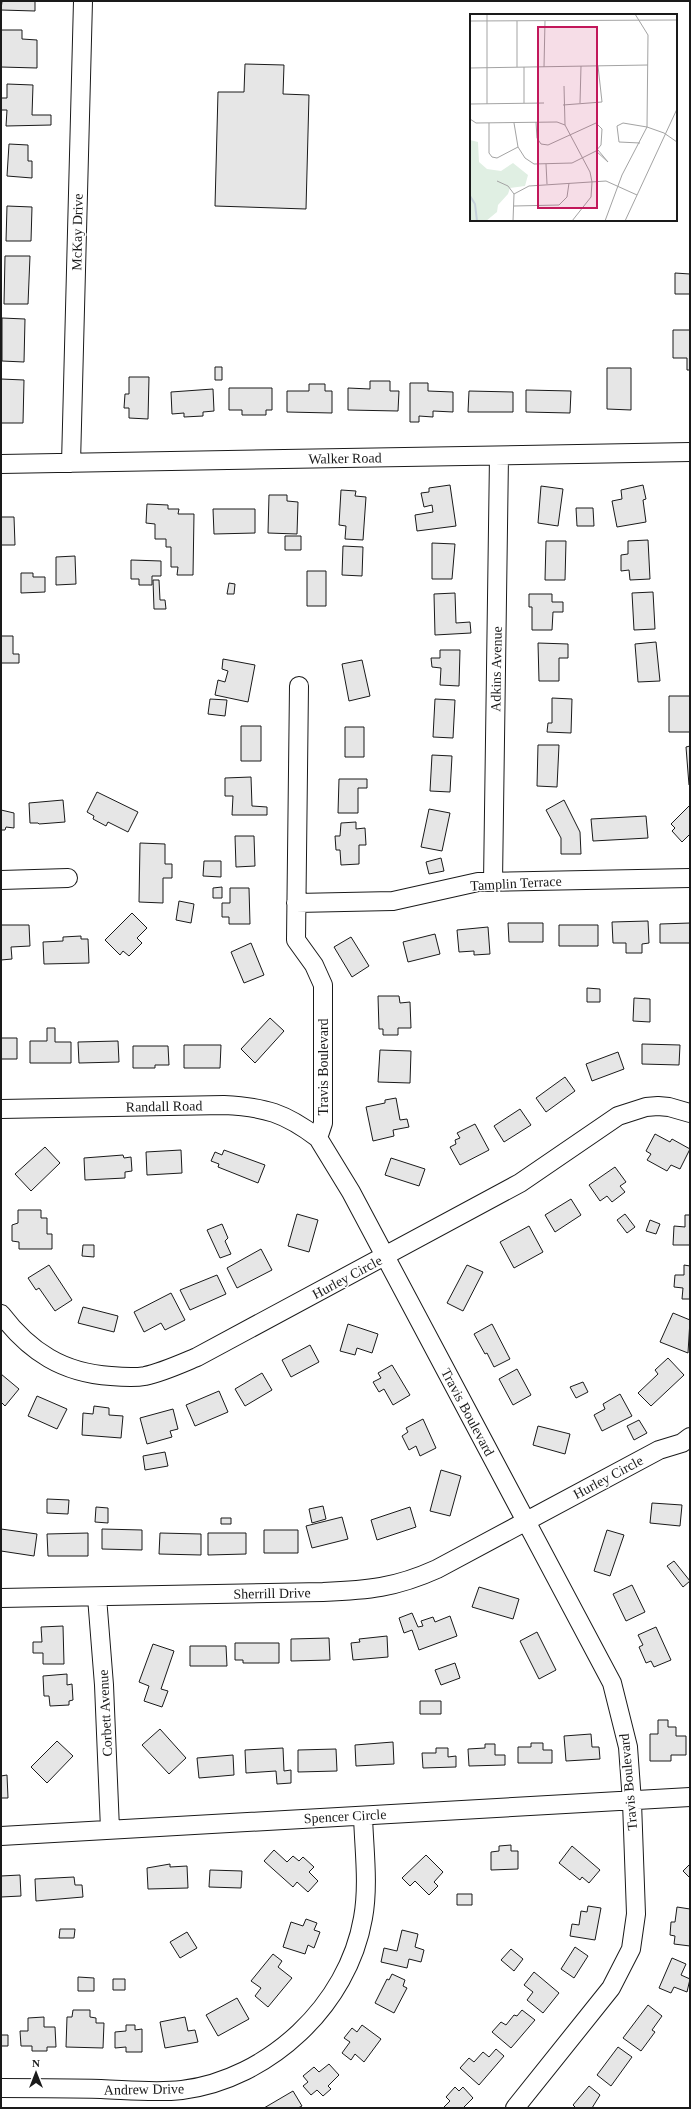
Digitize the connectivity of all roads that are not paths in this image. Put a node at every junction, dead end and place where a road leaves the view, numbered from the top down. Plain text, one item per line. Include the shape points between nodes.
1 (82, 1) edge
2 (690, 452) edge
3 (499, 456) junction
4 (71, 463) junction
5 (1, 464) edge
6 (299, 686) dead end
7 (68, 878) dead end
8 (690, 878) edge
9 (1, 880) edge
10 (493, 882) junction
11 (296, 903) junction
12 (1, 1109) edge
13 (690, 1113) edge
14 (318, 1138) junction
15 (386, 1256) junction
16 (1, 1314) edge
17 (687, 1444) edge
18 (527, 1522) junction
19 (96, 1597) junction
20 (1, 1598) edge
21 (690, 1797) edge
22 (632, 1802) junction
23 (363, 1816) junction
24 (110, 1829) junction
25 (1, 1836) edge
26 (1, 2088) edge
27 (515, 2108) edge

1 - 4 street, McKay Drive
2 - 3 street, Walker Road
3 - 4 street, Walker Road
3 - 10 street, Adkins Avenue
4 - 5 street, Walker Road
6 - 11 street, Travis Boulevard
7 - 9 street
8 - 10 street, Tamplin Terrace
10 - 11 street, Tamplin Terrace via 478,882 393,900
11 - 14 street, Travis Boulevard via 296,940 314,965 323,985 324,1123
12 - 14 street, Randall Road via 224,1105 252,1107 289,1118
13 - 15 street, Hurley Circle via 669,1107 652,1106 634,1109 618,1116 520,1183
14 - 15 street, Travis Boulevard
15 - 16 street, Hurley Circle via 197,1357 162,1372 143,1376 98,1375 57,1364 21,1337
15 - 18 street, Travis Boulevard
17 - 18 street, Hurley Circle via 659,1450
18 - 19 street, Sherrill Drive via 437,1569 402,1584 384,1588 365,1591
18 - 22 street, Travis Boulevard via 612,1683 628,1748
19 - 20 street, Sherrill Drive
19 - 24 street, Corbett Avenue via 104,1685
21 - 22 street, Spencer Circle
22 - 23 street, Spencer Circle
22 - 27 street, Travis Boulevard via 636,1914 631,1950 611,1988
23 - 24 street, Spencer Circle
23 - 26 street, Andrew Drive via 366,1894 363,1919 351,1959 342,1978 318,2014 270,2058 218,2082 181,2090
24 - 25 street, Spencer Circle

